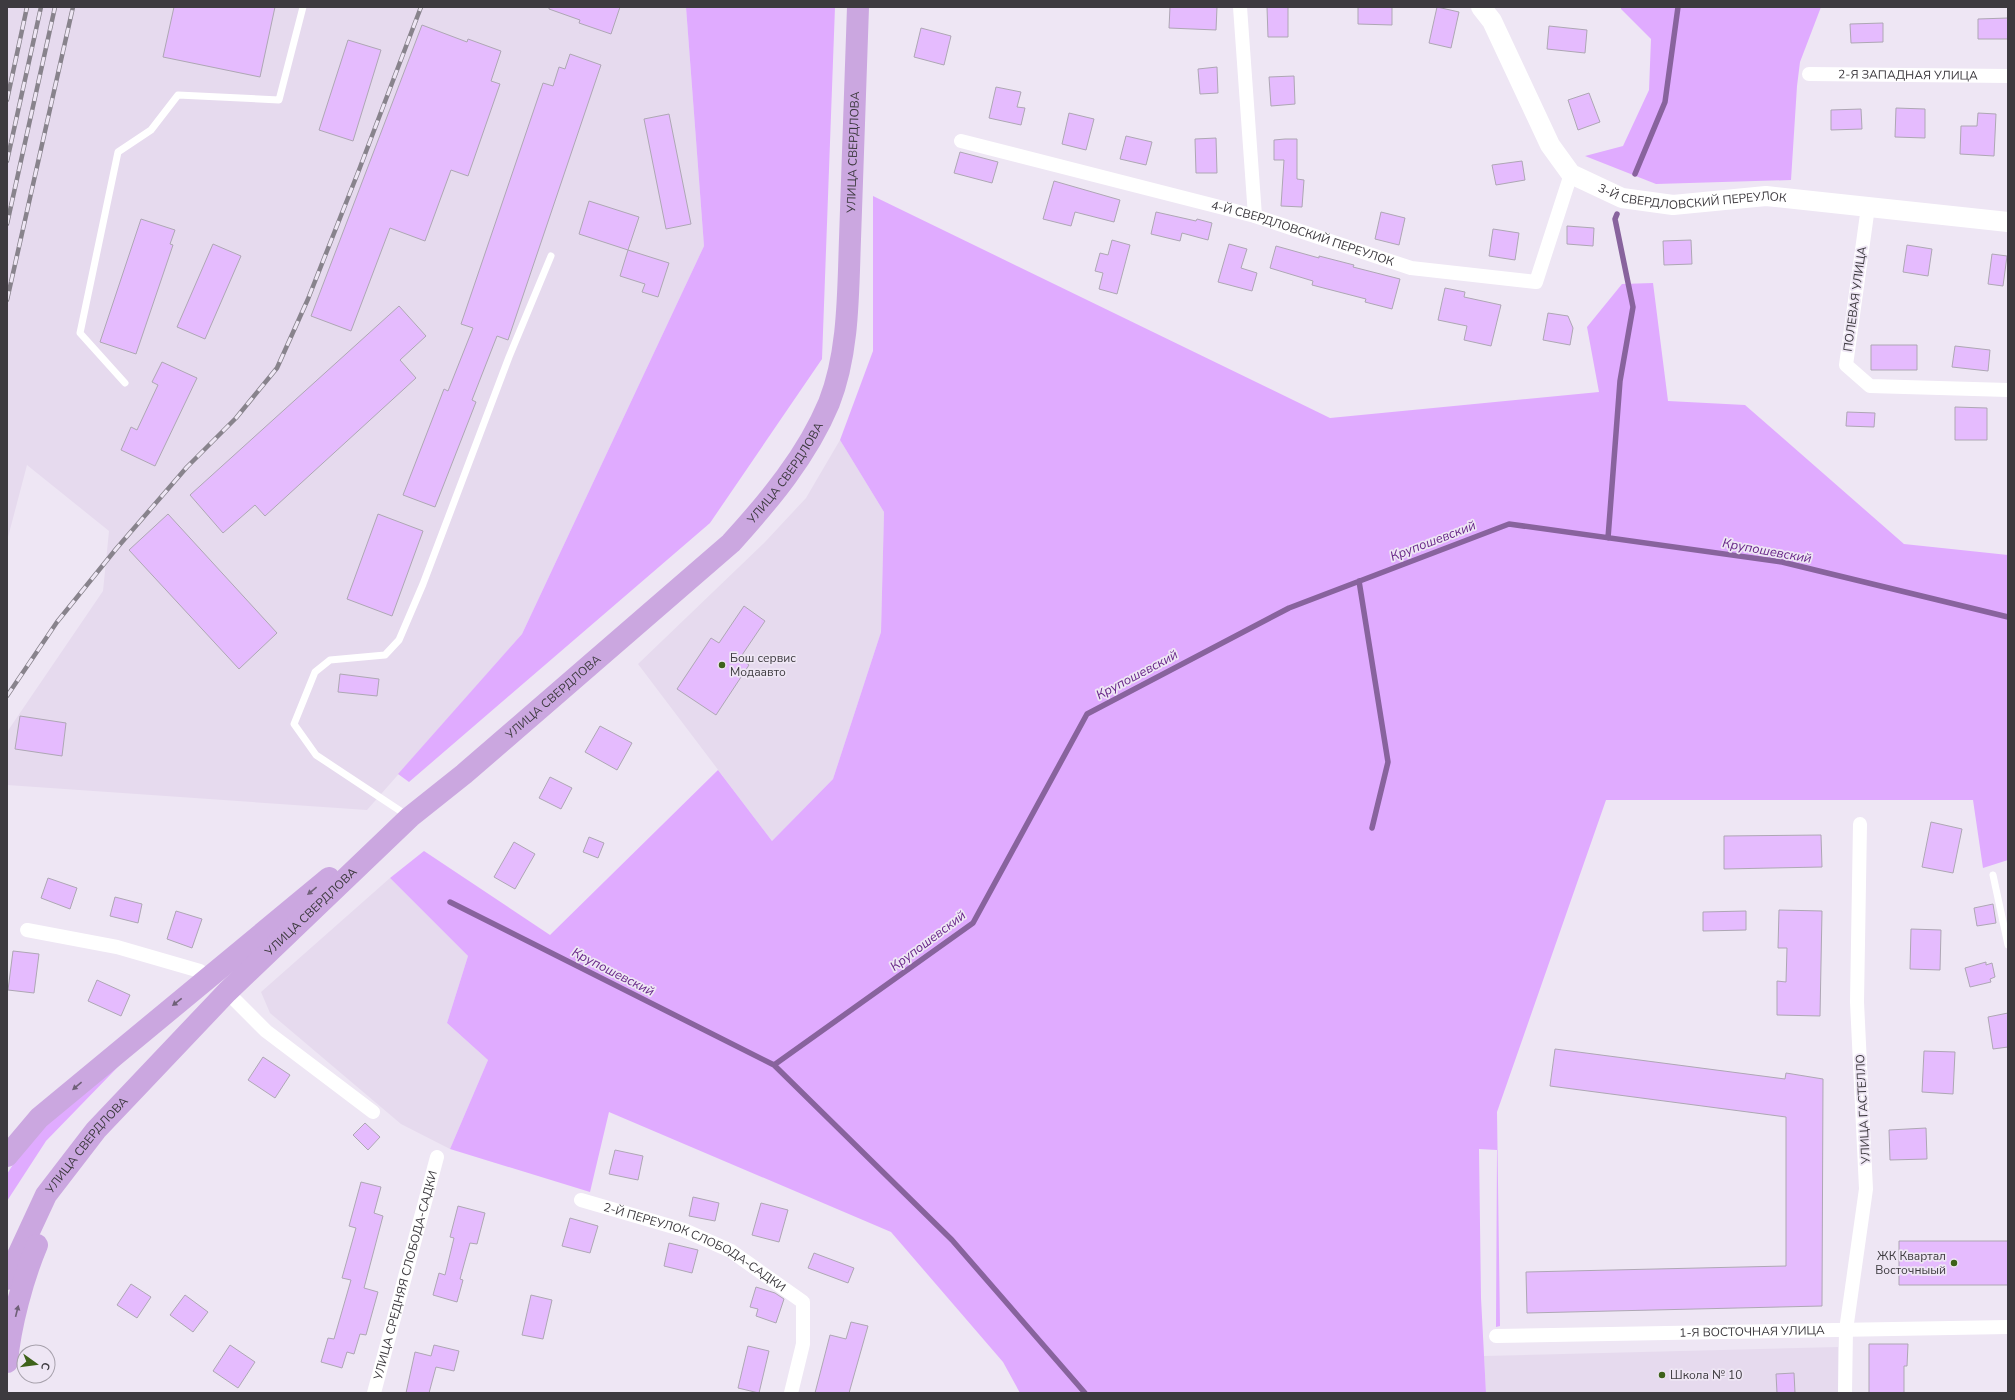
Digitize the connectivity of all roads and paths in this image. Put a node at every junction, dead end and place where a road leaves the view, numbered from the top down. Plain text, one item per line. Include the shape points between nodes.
1 (303, 7) edge
2 (858, 7) edge
3 (1240, 7) edge
4 (1481, 7) edge
5 (1809, 74) dead end
6 (2008, 76) edge
7 (961, 141) dead end
8 (1571, 174) junction
9 (1868, 207) junction
10 (1255, 216) junction
11 (2007, 218) edge
12 (551, 256) dead end
13 (125, 383) dead end
14 (2008, 390) edge
15 (410, 817) junction
16 (1860, 824) dead end
17 (1993, 875) dead end
18 (27, 930) dead end
19 (2008, 945) edge
20 (208, 979) junction
21 (227, 992) junction
22 (372, 1112) dead end
23 (96, 1130) junction
24 (7, 1156) edge
25 (437, 1157) dead end
26 (581, 1200) dead end
27 (7, 1279) edge
28 (2008, 1326) edge
29 (1846, 1330) junction
30 (1496, 1336) dead end
31 (7, 1362) edge
32 (374, 1393) edge
33 (791, 1393) edge
34 (1845, 1393) edge

1 - 13 lane via 279,100 178,95 152,130 118,152 80,333
2 - 15 main road, УЛИЦА СВЕРДЛОВА via 848,288 843,348 838,376 815,433 760,512 731,543 464,774
3 - 10 street
4 - 8 main road, 3-Й СВЕРДЛОВСКИЙ ПЕРЕУЛОК via 1492,21 1550,144
5 - 6 street, 2-Я ЗАПАДНАЯ УЛИЦА
7 - 10 street, 4-Й СВЕРДЛОВСКИЙ ПЕРЕУЛОК
8 - 9 main road, 3-Й СВЕРДЛОВСКИЙ ПЕРЕУЛОК via 1622,198 1672,205 1766,196
8 - 10 street, 4-Й СВЕРДЛОВСКИЙ ПЕРЕУЛОК via 1536,282 1410,268
9 - 11 main road, 3-Й СВЕРДЛОВСКИЙ ПЕРЕУЛОК
9 - 14 street, ПОЛЕВАЯ УЛИЦА via 1846,365 1870,386
12 - 15 lane via 399,640 385,655 330,660 315,672 294,724 316,755
15 -> 20 main road via 312,890
15 - 21 main road, УЛИЦА СВЕРДЛОВА
16 - 29 street, УЛИЦА ГАСТЕЛЛО via 1858,1002 1866,1189
17 - 19 lane
18 - 20 street via 117,947 200,971
20 -> 24 main road via 173,1005 39,1118
21 - 22 street via 266,1031
21 - 23 main road, УЛИЦА СВЕРДЛОВА
23 - 27 main road, УЛИЦА СВЕРДЛОВА via 46,1195
31 -> 23 main road via 8,1346 29,1264 56,1203
25 - 32 street, УЛИЦА СРЕДНЯЯ СЛОБОДА-САДКИ
26 - 33 street, 2-Й ПЕРЕУЛОК СЛОБОДА-САДКИ via 684,1230 731,1251 803,1302 803,1344
28 - 29 street, 1-Я ВОСТОЧНАЯ УЛИЦА
29 - 30 street, 1-Я ВОСТОЧНАЯ УЛИЦА
29 - 34 street, УЛИЦА ГАСТЕЛЛО

